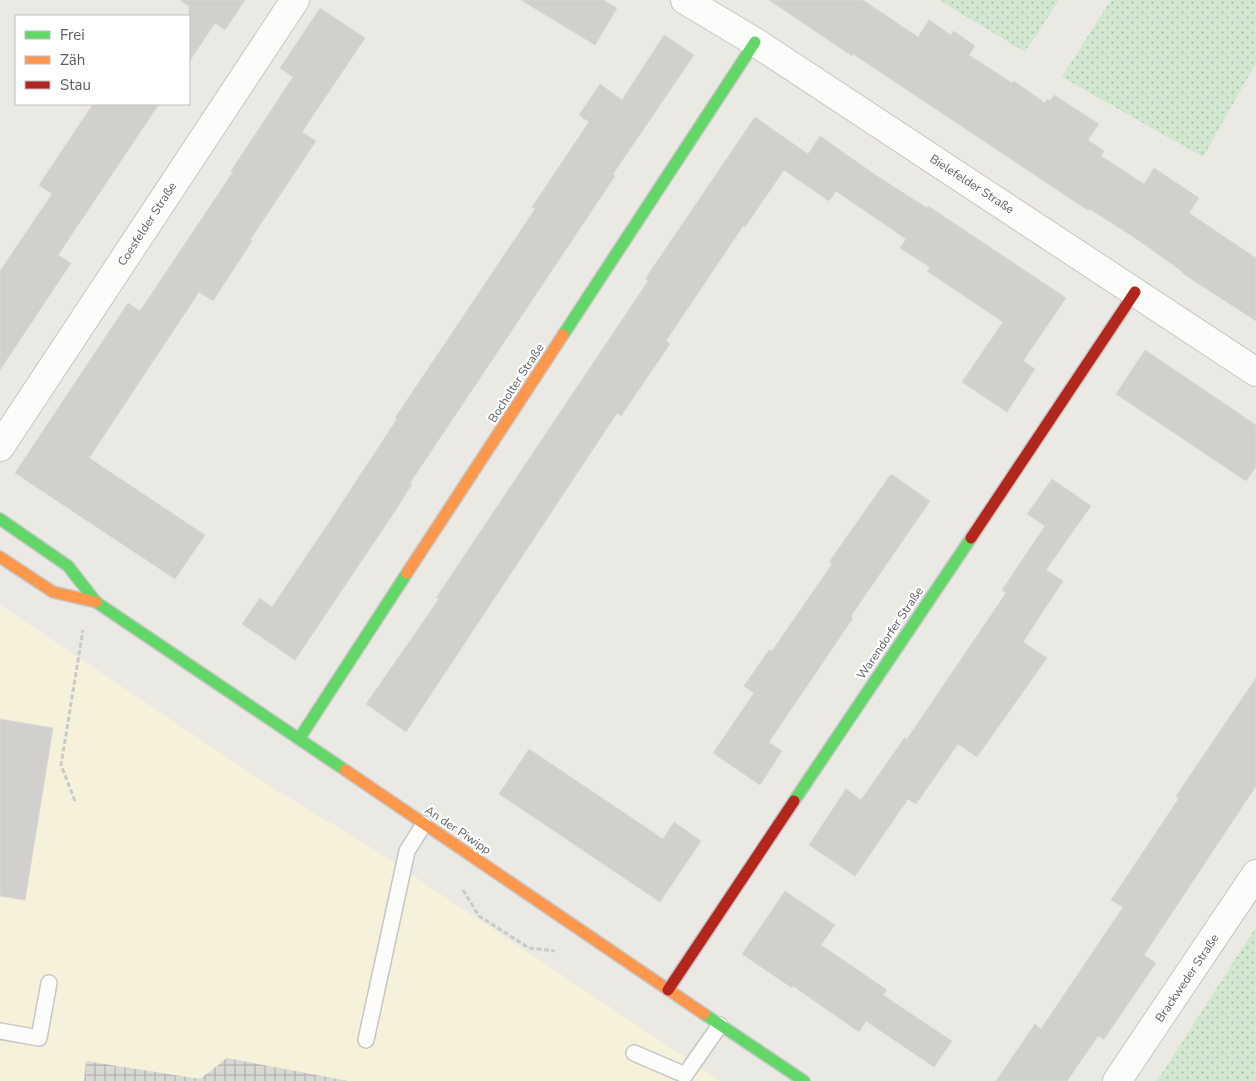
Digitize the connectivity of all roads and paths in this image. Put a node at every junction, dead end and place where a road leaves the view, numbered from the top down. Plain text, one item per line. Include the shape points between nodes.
1 (295, 0) edge
2 (685, 0) edge
3 (755, 42) junction
4 (1135, 292) junction
5 (1256, 372) edge
6 (0, 447) edge
7 (0, 519) edge
8 (0, 556) edge
9 (96, 602) junction
10 (83, 630) dead end
11 (300, 739) junction
12 (74, 802) dead end
13 (424, 824) junction
14 (1256, 874) edge
15 (49, 983) dead end
16 (668, 990) junction
17 (720, 1025) junction
18 (0, 1031) edge
19 (366, 1040) dead end
20 (634, 1053) dead end
21 (804, 1081) edge
22 (1117, 1081) edge

1 - 6 street, Coesfelder Straße
2 - 3 street, Bielefelder Straße
3 - 4 street, Bielefelder Straße
3 - 11 street, Bocholter Straße
4 - 5 street, Bielefelder Straße
4 - 16 street, Warendorfer Straße
7 - 9 street, An der Piwipp via 68,566
8 - 9 street, An der Piwipp via 53,592
9 - 11 street, An der Piwipp
10 - 12 path via 61,765
11 - 13 street, An der Piwipp
13 - 16 street, An der Piwipp
13 - 19 lane via 407,850
14 - 22 street, Brackweder Straße
15 - 18 lane via 39,1038
16 - 17 street, An der Piwipp
17 - 20 lane via 684,1075
17 - 21 street, An der Piwipp

